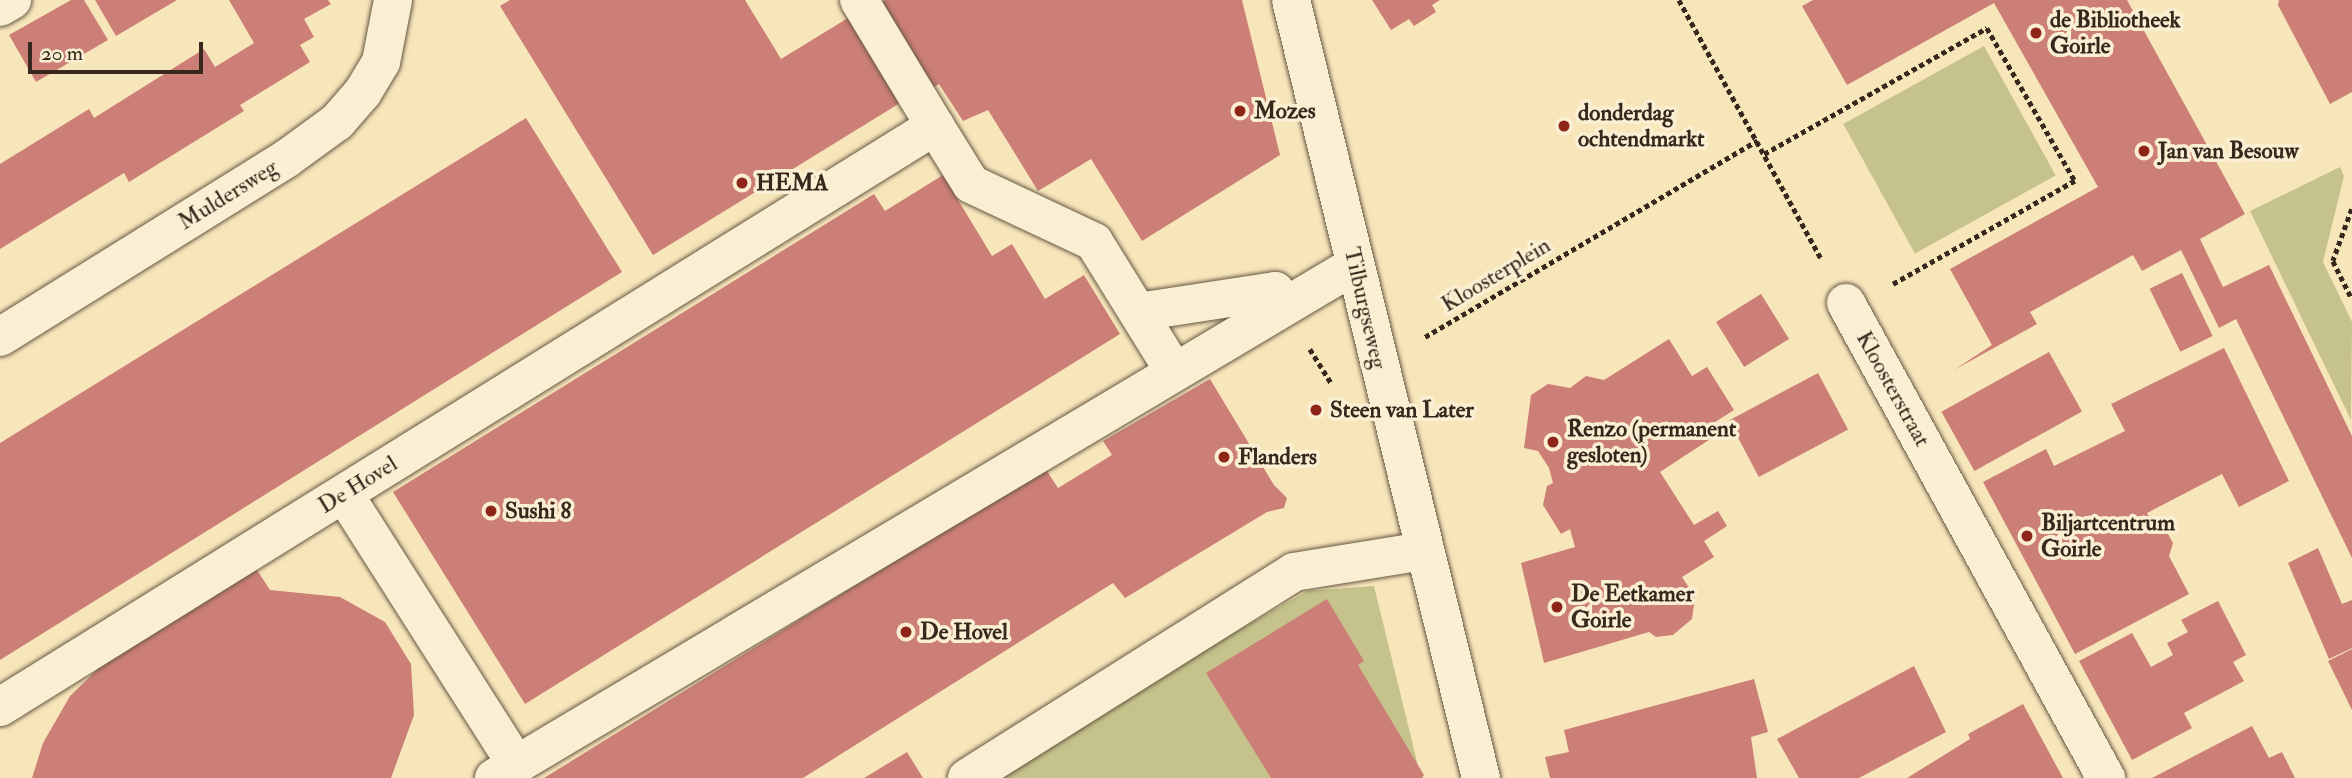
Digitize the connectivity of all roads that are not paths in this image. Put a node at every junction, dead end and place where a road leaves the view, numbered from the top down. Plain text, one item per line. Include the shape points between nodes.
1 (12, 0) edge
2 (393, 0) edge
3 (859, 0) edge
4 (1291, 0) edge
5 (0, 7) edge
6 (935, 126) junction
7 (1356, 265) junction
8 (1284, 306) junction
9 (1847, 306) road end
10 (1138, 312) junction
11 (0, 337) edge
12 (1174, 371) junction
13 (344, 494) junction
14 (1423, 551) junction
15 (0, 707) edge
16 (505, 771) edge
17 (967, 778) edge
18 (1481, 778) edge
19 (2106, 778) edge

1 - 5 street
2 - 11 street, Muldersweg via 381,62 337,122 286,159
3 - 6 street
4 - 7 street, Tilburgseweg
6 - 10 street via 971,184 1094,242
6 - 13 street, De Hovel
7 - 8 street
7 - 14 street, Tilburgseweg
8 - 10 street via 1275,291
8 - 12 street
9 - 19 street, Kloosterstraat
10 - 12 street
12 - 16 street
13 - 15 street, De Hovel
13 - 16 street
14 - 17 street via 1294,572
14 - 18 street, Tilburgseweg

